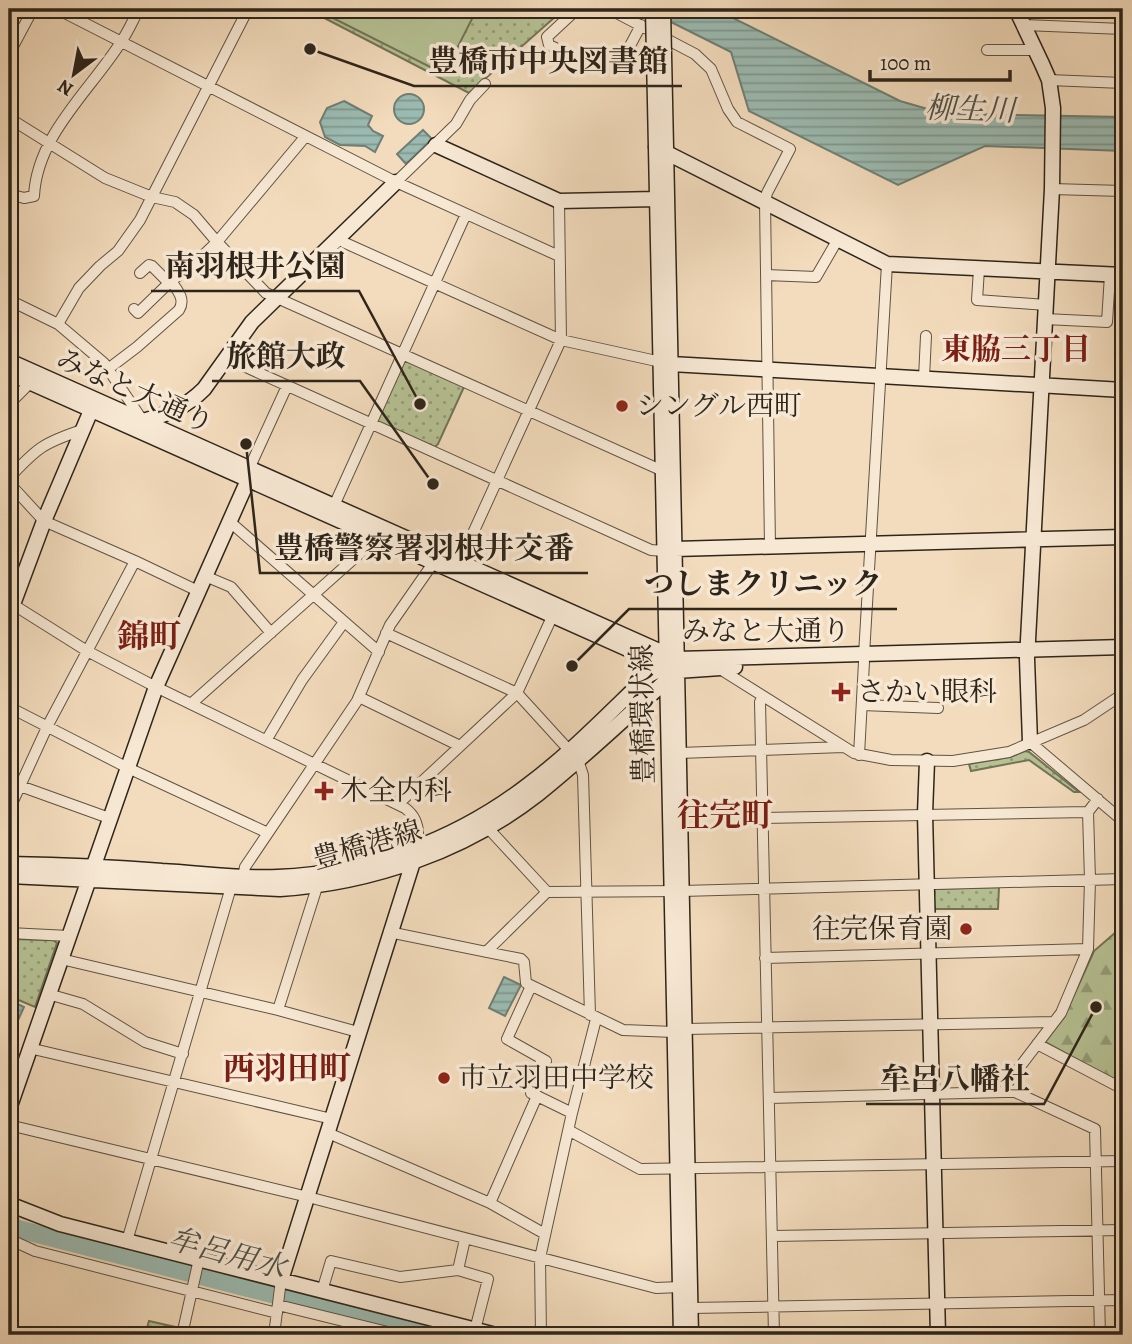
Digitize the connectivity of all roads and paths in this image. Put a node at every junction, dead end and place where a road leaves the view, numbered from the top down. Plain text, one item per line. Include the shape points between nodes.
1 (33, 9) edge
2 (57, 9) edge
3 (139, 9) edge
4 (248, 9) edge
5 (577, 9) edge
6 (609, 9) edge
7 (653, 9) edge
8 (663, 9) edge
9 (1016, 9) edge
10 (640, 25) junction
11 (1024, 25) junction
12 (1123, 29) edge
13 (122, 41) junction
14 (987, 50) dead end
15 (1035, 50) junction
16 (9, 54) edge
17 (1049, 80) junction
18 (1123, 83) edge
19 (485, 84) dead end
20 (208, 86) junction
21 (9, 118) edge
22 (305, 137) junction
23 (50, 142) junction
24 (436, 145) junction
25 (663, 150) junction
26 (396, 182) junction
27 (1052, 189) junction
28 (1123, 191) edge
29 (9, 194) edge
30 (152, 197) junction
31 (657, 200) junction
32 (559, 201) junction
33 (765, 202) junction
34 (466, 214) junction
35 (339, 237) junction
36 (838, 239) junction
37 (217, 242) junction
38 (559, 256) junction
39 (887, 264) junction
40 (979, 269) junction
41 (140, 273) dead end
42 (1047, 273) junction
43 (766, 275) junction
44 (1117, 275) edge
45 (170, 282) junction
46 (435, 283) junction
47 (276, 297) junction
48 (9, 300) edge
49 (134, 309) dead end
50 (1046, 312) junction
51 (58, 324) junction
52 (926, 336) dead end
53 (561, 340) junction
54 (402, 354) junction
55 (226, 358) junction
56 (9, 361) edge
57 (666, 363) junction
58 (108, 369) junction
59 (767, 370) junction
60 (9, 373) edge
61 (879, 376) junction
62 (924, 378) junction
63 (31, 382) junction
64 (1042, 384) junction
65 (287, 386) junction
66 (1123, 390) edge
67 (9, 404) edge
68 (94, 405) junction
69 (530, 411) junction
70 (143, 421) junction
71 (371, 424) junction
72 (82, 430) junction
73 (663, 471) junction
74 (248, 475) junction
75 (499, 480) junction
76 (9, 481) edge
77 (331, 512) junction
78 (44, 521) junction
79 (229, 521) junction
80 (1123, 537) edge
81 (377, 538) junction
82 (1033, 539) junction
83 (871, 544) junction
84 (770, 547) junction
85 (670, 550) junction
86 (437, 559) junction
87 (135, 561) junction
88 (458, 568) junction
89 (205, 576) junction
90 (198, 591) junction
91 (312, 594) junction
92 (10, 607) edge
93 (552, 617) junction
94 (344, 622) junction
95 (271, 633) junction
96 (386, 634) junction
97 (1123, 647) edge
98 (87, 651) junction
99 (379, 652) junction
100 (1027, 654) junction
101 (1123, 655) edge
102 (864, 659) junction
103 (671, 666) junction
104 (718, 667) junction
105 (156, 687) junction
106 (517, 693) junction
107 (763, 696) junction
108 (1123, 696) edge
109 (359, 697) junction
110 (192, 703) junction
111 (862, 705) junction
112 (9, 707) edge
113 (937, 708) dead end
114 (48, 726) junction
115 (267, 739) junction
116 (1030, 742) junction
117 (460, 746) junction
118 (844, 747) junction
119 (761, 750) junction
120 (679, 753) junction
121 (573, 755) junction
122 (859, 755) junction
123 (927, 761) junction
124 (314, 765) junction
125 (128, 768) junction
126 (14, 784) edge
127 (1098, 800) junction
128 (398, 804) junction
129 (9, 810) edge
130 (1088, 812) junction
131 (925, 814) junction
132 (109, 818) junction
133 (762, 818) junction
134 (1123, 821) edge
135 (487, 827) junction
136 (268, 833) junction
137 (417, 847) junction
138 (413, 862) junction
139 (9, 864) edge
140 (91, 873) junction
141 (9, 876) edge
142 (243, 877) junction
143 (1123, 879) edge
144 (1090, 880) junction
145 (927, 884) junction
146 (231, 887) junction
147 (317, 887) junction
148 (763, 888) junction
149 (677, 891) junction
150 (547, 892) junction
151 (586, 893) junction
152 (389, 932) junction
153 (9, 933) edge
154 (69, 936) junction
155 (1088, 949) junction
156 (486, 952) junction
157 (929, 955) junction
158 (765, 958) junction
159 (61, 959) junction
160 (531, 986) junction
161 (199, 992) junction
162 (48, 994) junction
163 (278, 1010) junction
164 (593, 1017) junction
165 (1054, 1022) junction
166 (930, 1024) junction
167 (767, 1028) junction
168 (679, 1031) junction
169 (358, 1032) junction
170 (1037, 1044) junction
171 (29, 1048) junction
172 (183, 1054) junction
173 (175, 1082) junction
174 (1123, 1089) edge
175 (1005, 1092) junction
176 (932, 1095) junction
177 (537, 1096) junction
178 (769, 1098) junction
179 (9, 1109) edge
180 (572, 1113) junction
181 (9, 1125) edge
182 (330, 1126) junction
183 (570, 1131) junction
184 (153, 1159) junction
185 (1097, 1161) junction
186 (1123, 1161) edge
187 (933, 1165) junction
188 (770, 1168) junction
189 (682, 1170) junction
190 (308, 1197) junction
191 (489, 1203) junction
192 (9, 1204) edge
193 (1123, 1230) edge
194 (1097, 1231) junction
195 (545, 1234) junction
196 (936, 1235) junction
197 (773, 1236) junction
198 (9, 1239) edge
199 (465, 1239) junction
200 (127, 1241) junction
201 (540, 1258) junction
202 (198, 1265) junction
203 (458, 1270) junction
204 (193, 1286) junction
205 (680, 1287) junction
206 (322, 1291) junction
207 (279, 1298) junction
208 (1123, 1300) edge
209 (1099, 1301) junction
210 (937, 1303) junction
211 (774, 1307) junction
212 (691, 1308) junction
213 (475, 1330) junction
214 (182, 1335) edge
215 (274, 1335) edge
216 (400, 1335) edge
217 (496, 1335) edge
218 (541, 1335) edge
219 (681, 1335) edge
220 (691, 1335) edge
221 (774, 1335) edge
222 (938, 1335) edge
223 (1100, 1335) edge

1 - 16 street
2 - 13 street
3 - 13 street
4 - 20 street
5 - 10 street via 547,37 549,45 580,60 623,59
6 - 10 street
7 - 25 street, 豊橋環状線, bridge
8 - 25 street, 豊橋環状線, bridge
9 - 11 street
10 - 33 street via 703,60 737,122 790,149
11 - 12 street
11 - 15 street
13 - 20 street
13 - 23 street
14 - 15 street
15 - 17 street
17 - 18 street
17 - 27 street
19 - 24 street
20 - 22 street
20 - 30 street
21 - 23 street
22 - 26 street
22 - 37 street
23 - 29 street via 35,177 34,196
23 - 30 street via 105,178
24 - 26 street
24 - 32 street
25 - 31 street, 豊橋環状線
25 - 33 street
25 - 57 street, 豊橋環状線
26 - 34 street
26 - 35 street
27 - 28 street
27 - 42 street
30 - 37 street via 175,202 194,215
30 - 51 street via 127,240 79,288
31 - 32 street
31 - 57 street, 豊橋環状線
32 - 38 street
33 - 36 street
33 - 43 street
34 - 38 street
34 - 46 street
35 - 46 street
35 - 47 street
36 - 39 street
36 - 43 street via 816,277
37 - 45 street
37 - 47 street via 266,293
38 - 53 street
39 - 40 street
39 - 61 street
40 - 42 street
40 - 50 street via 977,300
41 - 45 street via 149,265
42 - 44 street
42 - 50 street
43 - 59 street
44 - 50 street via 1107,322
45 - 49 street via 138,313
45 - 58 street via 182,299 179,310
46 - 53 street
46 - 54 street
47 - 54 street
47 - 55 street
48 - 51 street
50 - 64 street
51 - 58 street
52 - 62 street
53 - 57 street
53 - 69 street
54 - 69 street
54 - 71 street
55 - 65 street
55 - 70 street via 187,405
56 - 68 street, みなと大通り
57 - 59 street
57 - 73 street, 豊橋環状線
57 - 85 street, 豊橋環状線
58 - 70 street
59 - 61 street
59 - 84 street
60 - 63 street, みなと大通り
61 - 62 street
61 - 83 street
62 - 64 street
63 - 67 street
63 - 68 street, みなと大通り
64 - 66 street
64 - 82 street
65 - 71 street
65 - 74 street
68 - 70 street, みなと大通り
68 - 72 street
68 - 74 street, みなと大通り
69 - 73 street
69 - 75 street
70 - 74 street, みなと大通り
71 - 75 street
71 - 77 street
72 - 76 street via 50,440 33,452
72 - 78 street
73 - 85 street, 豊橋環状線
74 - 77 street, みなと大通り
74 - 79 street
75 - 85 street via 651,550
75 - 88 street
76 - 78 street
77 - 81 street, みなと大通り
77 - 86 street, みなと大通り
78 - 87 street
78 - 92 street
79 - 89 street
79 - 91 street
80 - 82 street
81 - 86 street, みなと大通り
81 - 91 street
82 - 83 street
82 - 100 street
83 - 84 street
83 - 102 street
84 - 85 street
85 - 103 street, 豊橋環状線
86 - 88 street, みなと大通り
86 - 96 street
87 - 90 street
87 - 98 street
88 - 93 street, みなと大通り
88 - 103 street, みなと大通り
89 - 90 street
89 - 95 street via 231,587
90 - 105 street
91 - 94 street
91 - 95 street
92 - 98 street
93 - 103 street, みなと大通り
93 - 106 street
94 - 99 street
94 - 115 street
95 - 110 street
96 - 99 street
96 - 106 street
97 - 100 street, みなと大通り
98 - 105 street
98 - 114 street
99 - 109 street
100 - 101 street, みなと大通り
100 - 102 street, みなと大通り
100 - 116 street
102 - 103 street, みなと大通り
102 - 104 street, みなと大通り
102 - 111 street
103 - 104 street, みなと大通り
103 - 120 street, 豊橋環状線
103 - 121 street, 豊橋港線
103 - 149 street, 豊橋環状線
104 - 107 street
105 - 110 street
105 - 125 street
106 - 117 street
106 - 121 street
107 - 118 street
107 - 119 street
108 - 116 street via 1084,720
109 - 117 street
109 - 124 street
110 - 115 street
111 - 113 street
111 - 122 street
112 - 114 street
114 - 125 street
114 - 126 street
115 - 124 street
116 - 123 street via 984,757
116 - 127 street
117 - 128 street
118 - 119 street
118 - 122 street
119 - 120 street
119 - 133 street
120 - 149 street, 豊橋環状線
121 - 135 street, 豊橋港線 via 537,795
121 - 137 street, 豊橋港線 via 444,836
121 - 151 street via 583,775
122 - 123 street
123 - 131 street
124 - 128 street
124 - 136 street
125 - 132 street
125 - 136 street
126 - 129 street
126 - 132 street
127 - 130 street
127 - 134 street
128 - 137 street via 414,817
130 - 131 street
130 - 144 street
131 - 133 street
131 - 145 street
132 - 140 street
133 - 148 street
135 - 138 street, 豊橋港線
135 - 150 street
136 - 142 street
137 - 138 street
137 - 142 street, 豊橋港線 via 366,864 317,873
138 - 147 street, 豊橋港線
138 - 152 street
139 - 140 street, 豊橋港線
140 - 141 street, 豊橋港線
140 - 142 street, 豊橋港線
140 - 146 street, 豊橋港線
140 - 154 street
143 - 144 street
144 - 145 street
144 - 155 street
145 - 148 street
145 - 157 street
146 - 147 street, 豊橋港線
146 - 161 street
147 - 163 street
148 - 149 street
148 - 158 street
149 - 151 street
149 - 168 street, 豊橋環状線
150 - 151 street
150 - 156 street
151 - 164 street
152 - 156 street
152 - 169 street
153 - 154 street
154 - 159 street
155 - 157 street
155 - 165 street
156 - 160 street via 521,959 526,983
157 - 158 street
157 - 166 street
158 - 167 street
159 - 161 street
159 - 162 street
160 - 164 street
160 - 177 street via 507,1040 546,1061 531,1093
161 - 163 street
161 - 172 street
162 - 171 street
162 - 172 street via 83,1004 145,1042
163 - 169 street
164 - 168 street via 631,1032
164 - 180 street
165 - 166 street
165 - 170 street
166 - 167 street
166 - 176 street
167 - 168 street
167 - 178 street
168 - 189 street, 豊橋環状線
169 - 182 street
170 - 174 street
170 - 175 street
171 - 173 street
171 - 179 street
172 - 173 street
173 - 182 street
173 - 184 street
175 - 176 street
175 - 185 street via 1095,1129
176 - 178 street
176 - 187 street
177 - 180 street
177 - 191 street
178 - 188 street
180 - 183 street
181 - 184 street
182 - 190 street
182 - 191 street
183 - 189 street via 640,1169
183 - 195 street
184 - 190 street
184 - 200 street
185 - 186 street
185 - 187 street
185 - 194 street
187 - 188 street
187 - 196 street
188 - 189 street
188 - 197 street
189 - 205 street, 豊橋環状線
189 - 212 street, 豊橋環状線
190 - 199 street
190 - 207 street
191 - 195 street
192 - 200 street via 60,1224
193 - 194 street
194 - 196 street
194 - 209 street
195 - 201 street
196 - 197 street
196 - 210 street
197 - 211 street
198 - 204 street via 35,1251
199 - 201 street
199 - 203 street
200 - 202 street
201 - 205 street via 656,1288
201 - 218 street
202 - 204 street
202 - 207 street
203 - 206 street via 400,1277 331,1261
203 - 213 street via 488,1279
204 - 207 street
204 - 214 street
205 - 219 street, 豊橋環状線
206 - 207 street
206 - 213 street
207 - 215 street
207 - 216 street
208 - 209 street
209 - 210 street
209 - 223 street
210 - 211 street
210 - 222 street
211 - 212 street
211 - 221 street
212 - 220 street, 豊橋環状線
213 - 217 street

